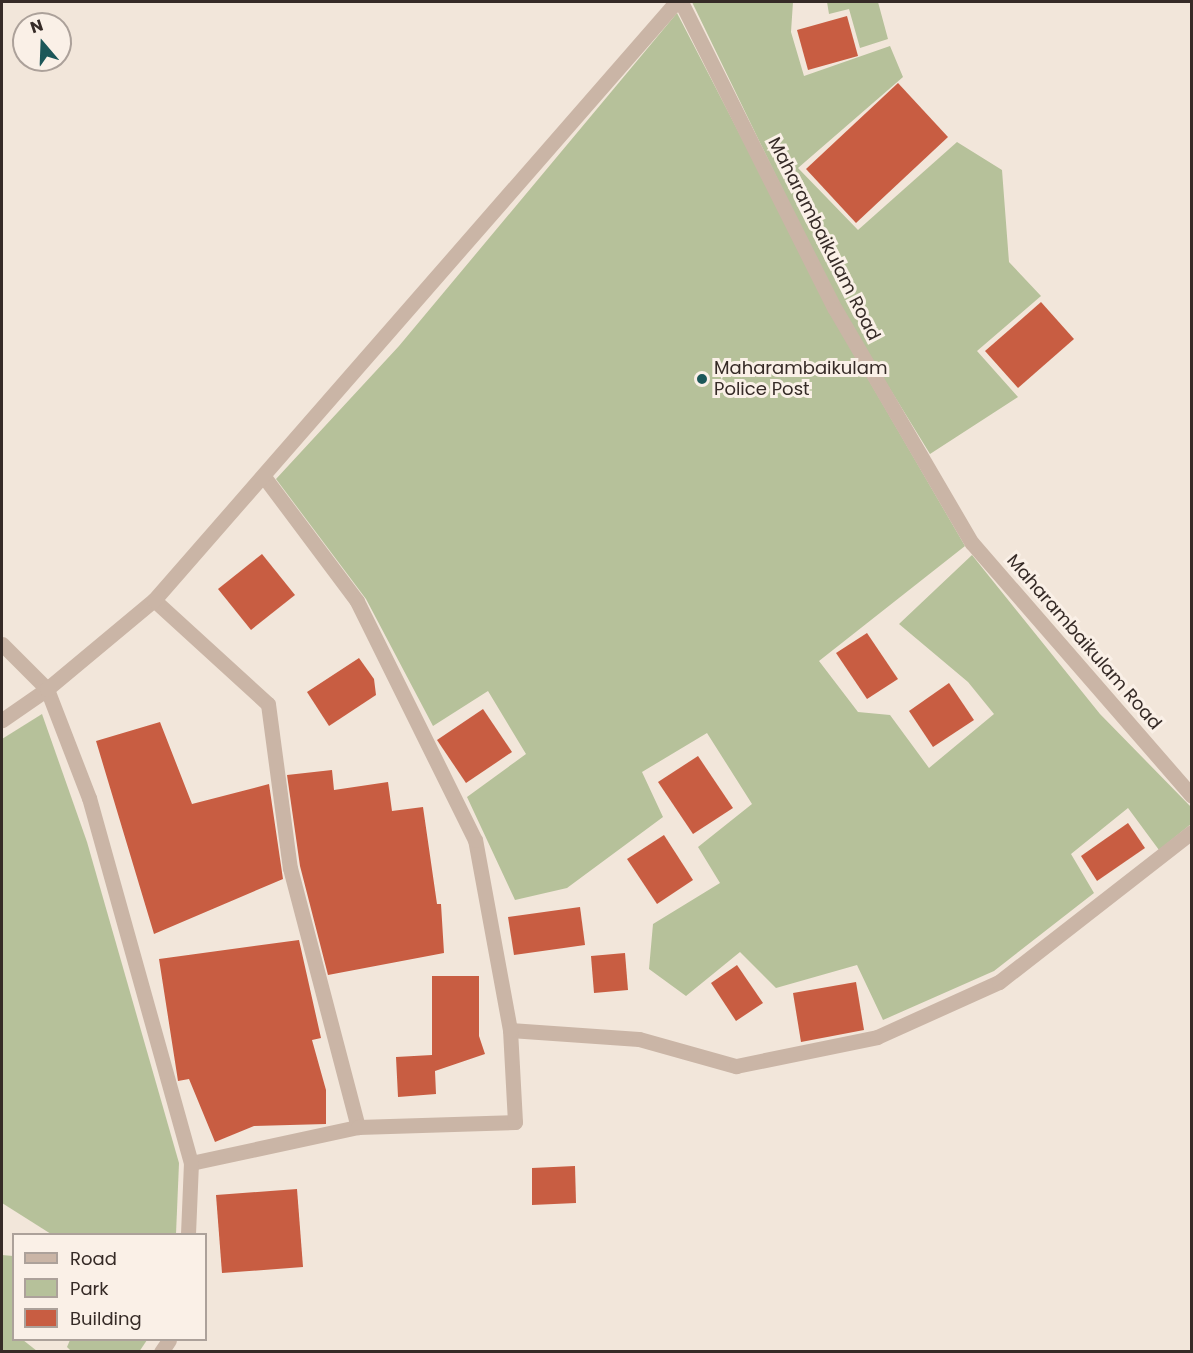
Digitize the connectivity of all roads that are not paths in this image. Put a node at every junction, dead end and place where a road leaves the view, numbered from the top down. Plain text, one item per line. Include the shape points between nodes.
1 (676, 2) edge
2 (681, 2) edge
3 (265, 478) junction
4 (154, 600) junction
5 (2, 644) edge
6 (47, 689) junction
7 (2, 720) edge
8 (1191, 796) edge
9 (1191, 832) edge
10 (510, 1030) junction
11 (358, 1127) junction
12 (191, 1163) junction
13 (188, 1233) edge

1 - 3 street
2 - 8 street, Maharambaikulam Road via 836,309 972,543
3 - 4 street
3 - 10 street via 357,601 475,840
4 - 6 street
4 - 11 street via 268,704 290,868
5 - 6 street
6 - 7 street
6 - 12 street via 89,798
9 - 10 street via 999,982 877,1037 736,1066 639,1039
10 - 11 street via 515,1122
11 - 12 street
12 - 13 street

